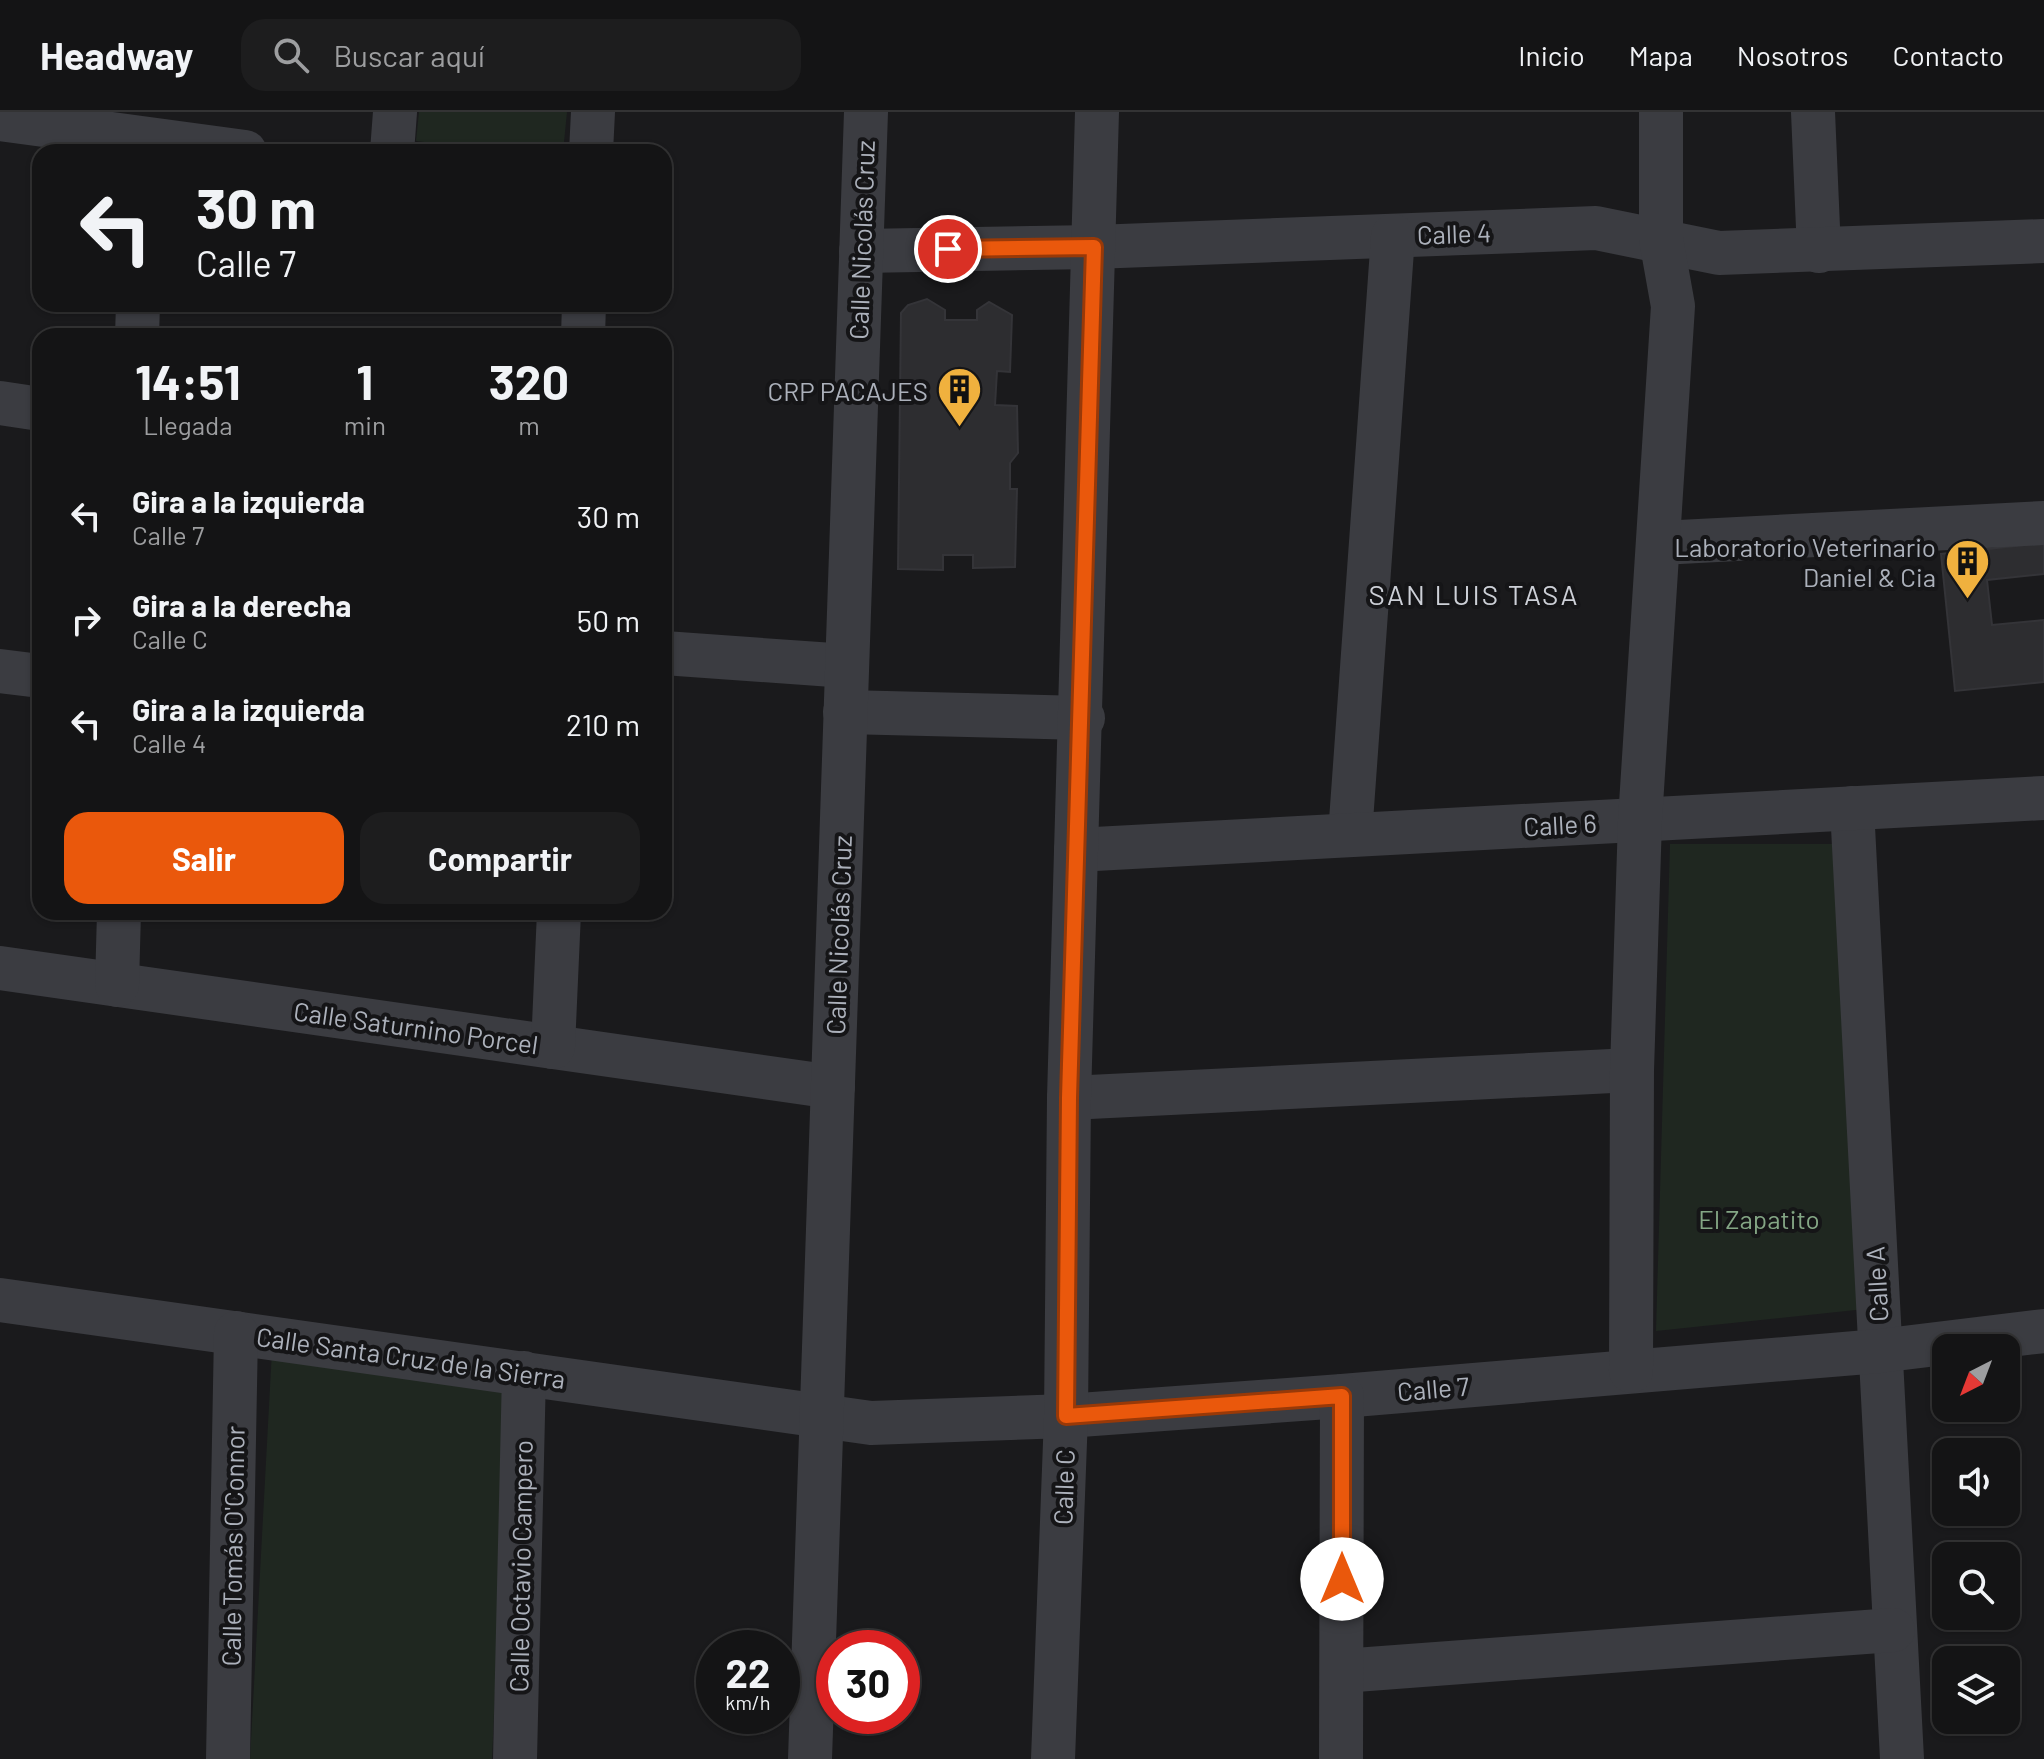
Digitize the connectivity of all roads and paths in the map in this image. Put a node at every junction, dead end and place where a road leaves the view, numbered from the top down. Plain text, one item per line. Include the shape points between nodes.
1 (395, 112) edge
2 (593, 112) edge
3 (866, 112) edge
4 (1097, 112) edge
5 (1661, 112) edge
6 (1813, 112) edge
7 (0, 119) edge
8 (143, 134) edge
9 (200, 144) edge
10 (393, 144) edge
11 (591, 144) edge
12 (1393, 236) junction
13 (1661, 239) junction
14 (2044, 241) edge
15 (1094, 247) junction
16 (861, 251) junction
17 (1819, 251) junction
18 (0, 403) edge
19 (32, 408) edge
20 (2044, 523) edge
21 (1660, 543) junction
22 (672, 654) edge
23 (847, 666) junction
24 (0, 671) edge
25 (32, 675) edge
26 (845, 712) junction
27 (1083, 718) junction
28 (2044, 798) edge
29 (1852, 808) junction
30 (1640, 820) junction
31 (1350, 835) junction
32 (1076, 850) junction
33 (119, 920) edge
34 (559, 920) edge
35 (0, 968) edge
36 (117, 985) junction
37 (553, 1047) junction
38 (1632, 1070) junction
39 (833, 1087) junction
40 (1069, 1098) junction
41 (0, 1300) edge
42 (2044, 1331) edge
43 (236, 1333) junction
44 (1879, 1351) junction
45 (1631, 1371) junction
46 (524, 1373) junction
47 (1342, 1396) junction
48 (822, 1415) junction
49 (1066, 1416) junction
50 (1893, 1630) junction
51 (1342, 1671) junction
52 (228, 1759) edge
53 (515, 1759) edge
54 (810, 1759) edge
55 (1053, 1759) edge
56 (1341, 1759) edge
57 (1902, 1759) edge

1 - 10 street
2 - 11 street
3 - 16 street, Calle Nicolás Cruz
4 - 15 street, Calle C
5 - 13 street
6 - 17 street
7 - 8 street
8 - 9 street
12 - 13 street, Calle 4 via 1596,228
12 - 15 street, Calle 4
12 - 31 street
13 - 17 street, Calle 4 via 1719,253
13 - 21 street via 1673,306
14 - 17 street, Calle 4
15 - 16 street, Calle 4
15 - 27 street, Calle C
16 - 23 street, Calle Nicolás Cruz
18 - 19 street
20 - 21 street
21 - 30 street
22 - 23 street
23 - 26 street, Calle Nicolás Cruz
24 - 25 street
26 - 27 street
26 - 39 street, Calle Nicolás Cruz
27 - 32 street, Calle C
28 - 29 street, Calle 6
29 - 30 street, Calle 6
29 - 44 street, Calle A
30 - 31 street, Calle 6
30 - 38 street
31 - 32 street, Calle 6
32 - 40 street, Calle C
33 - 36 street
34 - 37 street
35 - 36 street, Calle Saturnino Porcel
36 - 37 street, Calle Saturnino Porcel
37 - 39 street, Calle Saturnino Porcel
38 - 40 street
38 - 45 street
39 - 48 street, Calle Nicolás Cruz
40 - 49 street, Calle C
41 - 43 street, Calle Santa Cruz de la Sierra
42 - 44 street, Calle 7
43 - 46 street, Calle Santa Cruz de la Sierra
43 - 52 street, Calle Tomás O'Connor
44 - 45 street, Calle 7
44 - 50 street, Calle A
45 - 47 street, Calle 7
46 - 48 street, Calle Santa Cruz de la Sierra
46 - 53 street, Calle Octavio Campero
47 - 49 street, Calle 7
47 - 51 street
48 - 49 street, Calle 7 via 871,1423
48 - 54 street, Calle Nicolás Cruz
49 - 55 street, Calle C
50 - 51 street
50 - 57 street, Calle A
51 - 56 street

